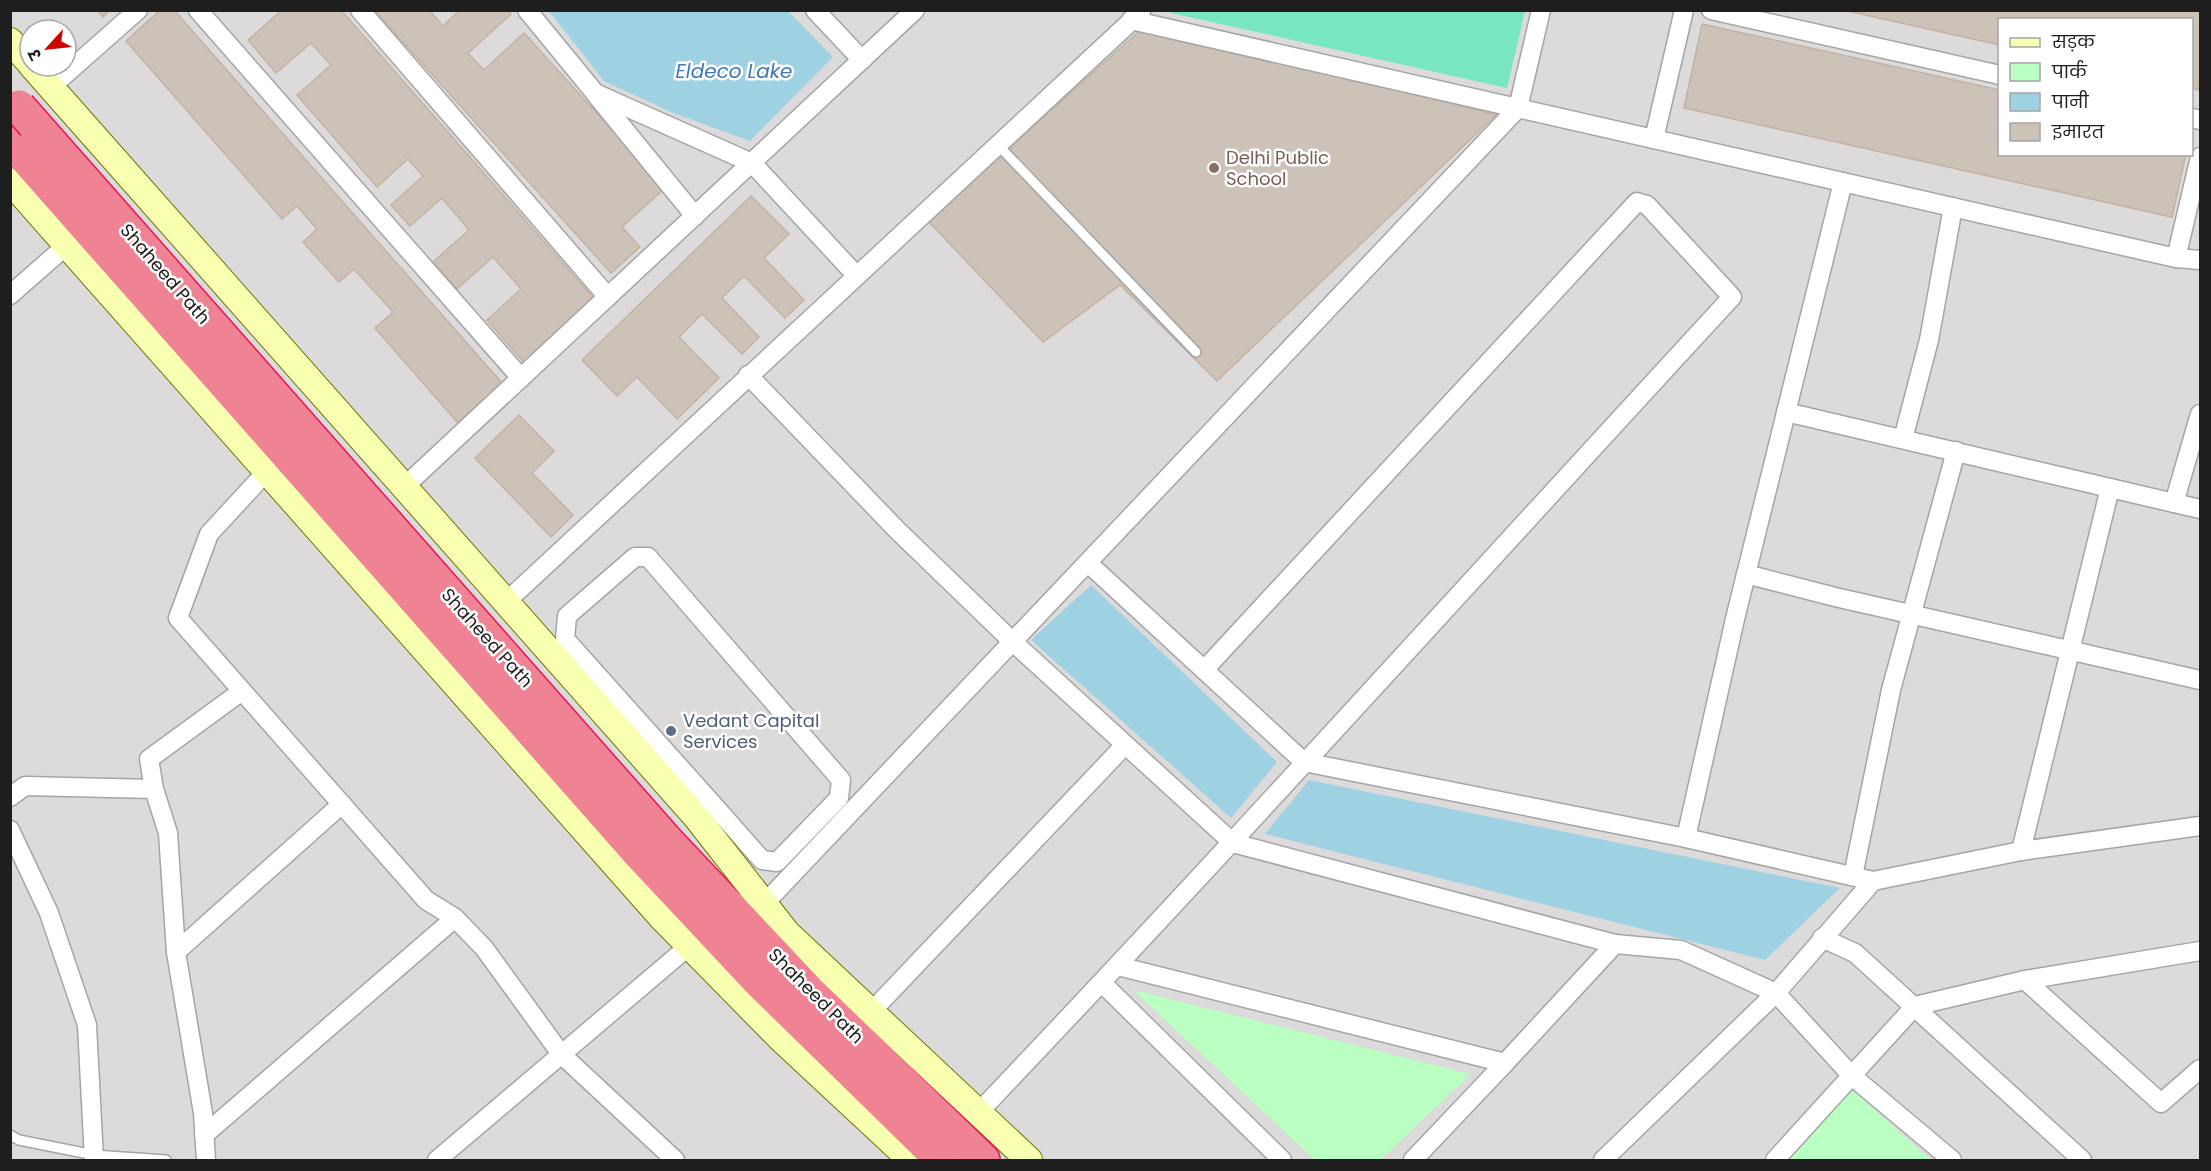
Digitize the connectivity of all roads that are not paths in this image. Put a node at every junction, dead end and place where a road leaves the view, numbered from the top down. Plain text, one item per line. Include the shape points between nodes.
1 (138, 10) edge
2 (198, 10) edge
3 (360, 10) edge
4 (527, 10) edge
5 (815, 10) edge
6 (915, 10) edge
7 (1541, 10) edge
8 (1684, 10) edge
9 (1711, 10) edge
10 (1137, 15) edge
11 (862, 60) junction
12 (1998, 75) edge
13 (43, 78) edge
14 (51, 87) junction
15 (594, 93) junction
16 (1518, 108) junction
17 (16, 124) edge
18 (1654, 139) junction
19 (997, 144) junction
20 (2200, 157) edge
21 (752, 163) junction
22 (10, 181) edge
23 (1843, 182) junction
24 (1953, 207) junction
25 (694, 216) junction
26 (67, 245) junction
27 (2176, 258) junction
28 (2200, 260) edge
29 (855, 274) junction
30 (10, 295) edge
31 (608, 297) junction
32 (1196, 352) dead end
33 (748, 375) junction
34 (521, 378) junction
35 (1786, 412) junction
36 (2200, 414) edge
37 (1903, 439) junction
38 (1956, 451) junction
39 (267, 471) junction
40 (404, 487) junction
41 (2110, 488) junction
42 (2174, 503) junction
43 (2200, 509) edge
44 (1088, 563) junction
45 (1746, 574) junction
46 (507, 600) junction
47 (1911, 614) junction
48 (1013, 642) junction
49 (2071, 650) junction
50 (1204, 670) junction
51 (2200, 680) edge
52 (243, 691) junction
53 (619, 714) junction
54 (1125, 745) junction
55 (1304, 762) junction
56 (154, 789) junction
57 (10, 797) edge
58 (342, 804) junction
59 (710, 817) junction
60 (2200, 826) edge
61 (10, 830) edge
62 (1686, 838) junction
63 (1233, 843) junction
64 (2021, 851) junction
65 (1853, 876) junction
66 (1873, 881) junction
67 (764, 904) junction
68 (455, 918) junction
69 (1822, 938) junction
70 (1616, 944) junction
71 (689, 946) junction
72 (2200, 951) edge
73 (176, 952) junction
74 (1118, 966) junction
75 (2025, 980) junction
76 (1102, 983) junction
77 (1776, 993) junction
78 (1915, 1006) junction
79 (871, 1012) junction
80 (561, 1054) junction
81 (1506, 1063) junction
82 (2200, 1069) edge
83 (1852, 1076) junction
84 (978, 1113) junction
85 (10, 1135) edge
86 (204, 1135) junction
87 (94, 1158) edge
88 (165, 1161) edge
89 (206, 1161) edge
90 (437, 1161) edge
91 (675, 1161) edge
92 (910, 1161) edge
93 (942, 1161) edge
94 (983, 1161) edge
95 (1029, 1161) edge
96 (1282, 1161) edge
97 (1413, 1161) edge
98 (1603, 1161) edge
99 (1775, 1161) edge
100 (1952, 1161) edge
101 (2082, 1161) edge

1 - 14 street
2 - 34 street
3 - 31 street
4 - 15 street
5 - 11 street
6 - 11 street
7 - 16 street
8 - 18 street
9 - 12 street
10 - 16 street
10 - 19 street
11 - 21 street
13 - 14 street
14 - 17 street via 43,102
14 - 40 street
15 - 21 street
15 - 25 street
16 - 18 street
16 - 44 street
17 - 93 highway, Shaheed Path via 640,854 758,981
17 - 94 highway, Shaheed Path via 665,839 809,992
18 - 23 street
19 - 29 street
19 - 32 lane
20 - 27 street
21 - 25 street
21 - 29 street
22 - 26 street
23 - 24 street
23 - 35 street
24 - 27 street
24 - 37 street via 1929,340
25 - 31 street
26 - 30 street
26 - 39 street
27 - 28 street
29 - 33 street
31 - 34 street
33 - 46 street
33 - 48 street via 897,530
34 - 40 street
35 - 37 street
35 - 45 street
36 - 42 street
37 - 38 street
38 - 41 street
38 - 47 street
39 - 52 street via 209,534 178,618
39 - 71 street
40 - 46 street
41 - 42 street
41 - 49 street
42 - 43 street
44 - 48 street
44 - 50 street
45 - 47 street
45 - 62 street
46 - 53 street
47 - 49 street
47 - 65 street via 1891,690
48 - 54 street
48 - 67 street
49 - 51 street
49 - 64 street
50 - 55 street
50 - 55 street via 1637,202 1647,205 1732,297
52 - 56 street via 149,759
52 - 58 street
53 - 59 street
53 - 59 street via 565,639 567,616 635,557 648,557 842,780 839,798 777,862 762,860
54 - 63 street
54 - 79 street
55 - 62 street
55 - 63 street
56 - 57 street via 25,786
56 - 73 street via 168,832
58 - 68 street via 426,900
58 - 73 street
59 - 67 street
60 - 64 street
61 - 87 street via 49,913 87,1025
62 - 65 street
63 - 70 street
63 - 74 street
64 - 66 street
65 - 66 street
66 - 69 street
67 - 79 street via 787,933
68 - 80 street via 484,948
68 - 86 street
69 - 77 street
69 - 78 street via 1854,953
70 - 77 street via 1681,950
70 - 81 street
71 - 80 street
71 - 92 street
72 - 75 street
73 - 86 street
74 - 76 street
74 - 81 street
75 - 78 street
75 - 82 street via 2161,1103
76 - 84 street
76 - 96 street
77 - 83 street
77 - 98 street
78 - 83 street
78 - 101 street
79 - 84 street
80 - 90 street
80 - 91 street
81 - 97 street
83 - 99 street
83 - 100 street
84 - 95 street
85 - 87 lane
86 - 89 street
87 - 88 lane

